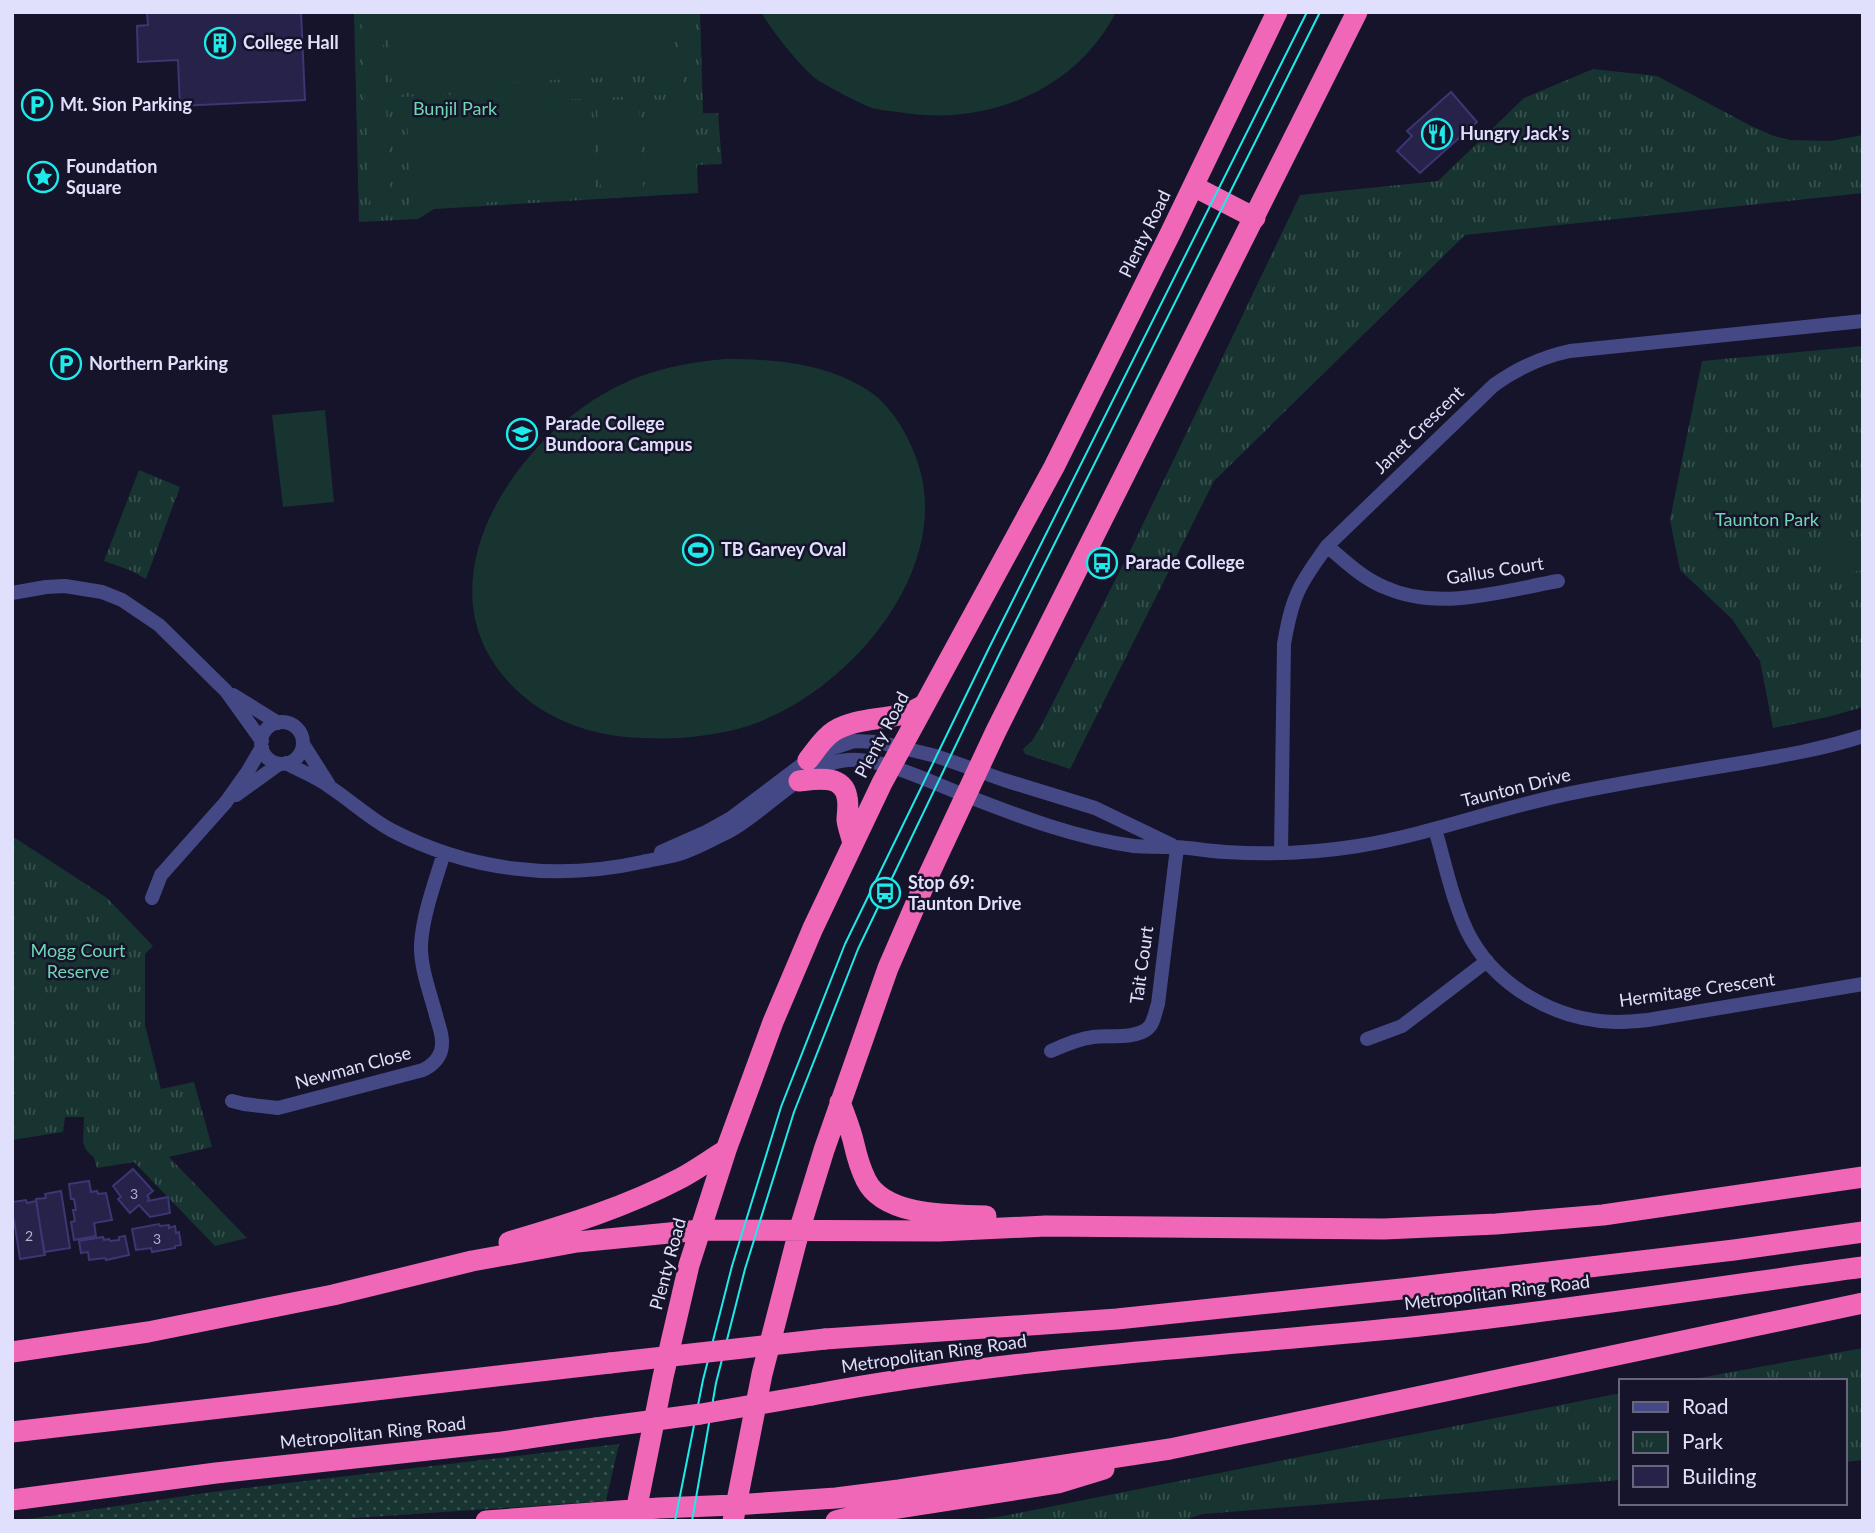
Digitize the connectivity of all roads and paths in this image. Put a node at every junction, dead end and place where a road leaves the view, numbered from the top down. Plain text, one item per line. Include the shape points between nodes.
1 (1277, 12) edge
2 (1357, 12) edge
3 (1193, 186) junction
4 (1255, 218) junction
5 (1863, 321) edge
6 (1327, 546) junction
7 (1558, 581) dead end
8 (12, 593) edge
9 (226, 691) junction
10 (925, 704) junction
11 (278, 723) junction
12 (1863, 736) edge
13 (262, 744) junction
14 (303, 744) junction
15 (902, 748) junction
16 (808, 760) junction
17 (283, 763) junction
18 (890, 767) junction
19 (977, 771) junction
20 (799, 781) junction
21 (330, 786) junction
22 (965, 796) junction
23 (226, 802) junction
24 (1435, 829) junction
25 (853, 843) junction
26 (1177, 848) junction
27 (444, 853) junction
28 (1280, 853) junction
29 (638, 863) junction
30 (152, 898) dead end
31 (1486, 961) junction
32 (1863, 984) edge
33 (1367, 1039) dead end
34 (1051, 1051) dead end
35 (232, 1101) dead end
36 (840, 1102) junction
37 (726, 1150) junction
38 (1863, 1177) edge
39 (1046, 1226) junction
40 (700, 1230) junction
41 (799, 1231) junction
42 (1863, 1232) edge
43 (1863, 1267) edge
44 (333, 1295) junction
45 (1863, 1303) edge
46 (12, 1352) edge
47 (12, 1432) edge
48 (1170, 1449) junction
49 (12, 1500) edge
50 (734, 1513) edge
51 (635, 1515) edge
52 (562, 1518) edge
53 (486, 1521) edge
54 (836, 1521) edge

1 - 3 highway, Plenty Road
2 - 4 highway
3 - 4 highway
3 - 10 highway, Plenty Road via 1054,467
4 - 19 highway
5 - 6 street, Janet Crescent via 1548,356 1494,385
6 - 7 street, Gallus Court via 1382,587 1423,599 1466,597
6 - 28 street, Janet Crescent via 1296,595 1284,644
8 - 9 street via 65,586 122,600 159,625
9 - 11 street
9 - 13 street
10 - 15 highway, Plenty Road
10 - 16 highway via 914,712 855,722 834,731
11 - 13 street via 267,729
11 - 14 street via 296,727
12 - 24 street, Taunton Drive via 1788,755 1548,797
13 - 17 street via 268,758
13 - 23 street
14 - 17 street via 298,757
14 - 21 street
15 - 16 street, Taunton Drive via 854,741
15 - 18 highway, Plenty Road
15 - 19 street, Taunton Drive
16 - 29 street, Taunton Drive via 731,818
17 - 21 street
17 - 23 street
18 - 20 street, Taunton Drive via 846,760
18 - 22 street, Taunton Drive
18 - 25 highway, Plenty Road
19 - 22 highway
19 - 26 street, Taunton Drive via 1095,808
20 - 25 highway via 821,778 840,784 848,798
20 - 29 street, Taunton Drive via 733,829 681,854
21 - 27 street via 386,827
22 - 26 street, Taunton Drive via 1100,840
22 - 36 highway via 888,968
23 - 30 street via 161,875
24 - 28 street, Taunton Drive via 1359,846
24 - 31 street, Hermitage Crescent via 1458,911
25 - 37 highway, Plenty Road via 778,1012
26 - 28 street, Taunton Drive
26 - 34 street, Tait Court via 1152,1023 1139,1032 1079,1040
27 - 29 street via 513,870 569,872
27 - 35 street, Newman Close via 421,947 441,1034 437,1059 423,1070 278,1108
31 - 32 street, Hermitage Crescent via 1524,994 1548,1007 1615,1022
31 - 33 street via 1402,1026
36 - 39 highway via 867,1184 884,1199 905,1209 1001,1217
36 - 41 highway
37 - 40 highway, Plenty Road
37 - 44 highway via 682,1177 617,1207
38 - 39 highway via 1604,1215 1496,1224 1384,1229
39 - 41 highway
40 - 41 highway
40 - 44 highway via 577,1242 472,1261
40 - 51 highway, Plenty Road
41 - 50 highway via 762,1374
42 - 47 highway, Metropolitan Ring Road, bridge via 1398,1289 1117,1319 825,1339
43 - 49 highway, Metropolitan Ring Road, bridge via 1421,1325 886,1381 701,1414 502,1442
44 - 46 highway via 148,1332
45 - 48 highway
48 - 50 highway via 899,1490 761,1503
48 - 54 highway via 1058,1483
50 - 51 highway
51 - 52 highway via 609,1512
52 - 53 highway

